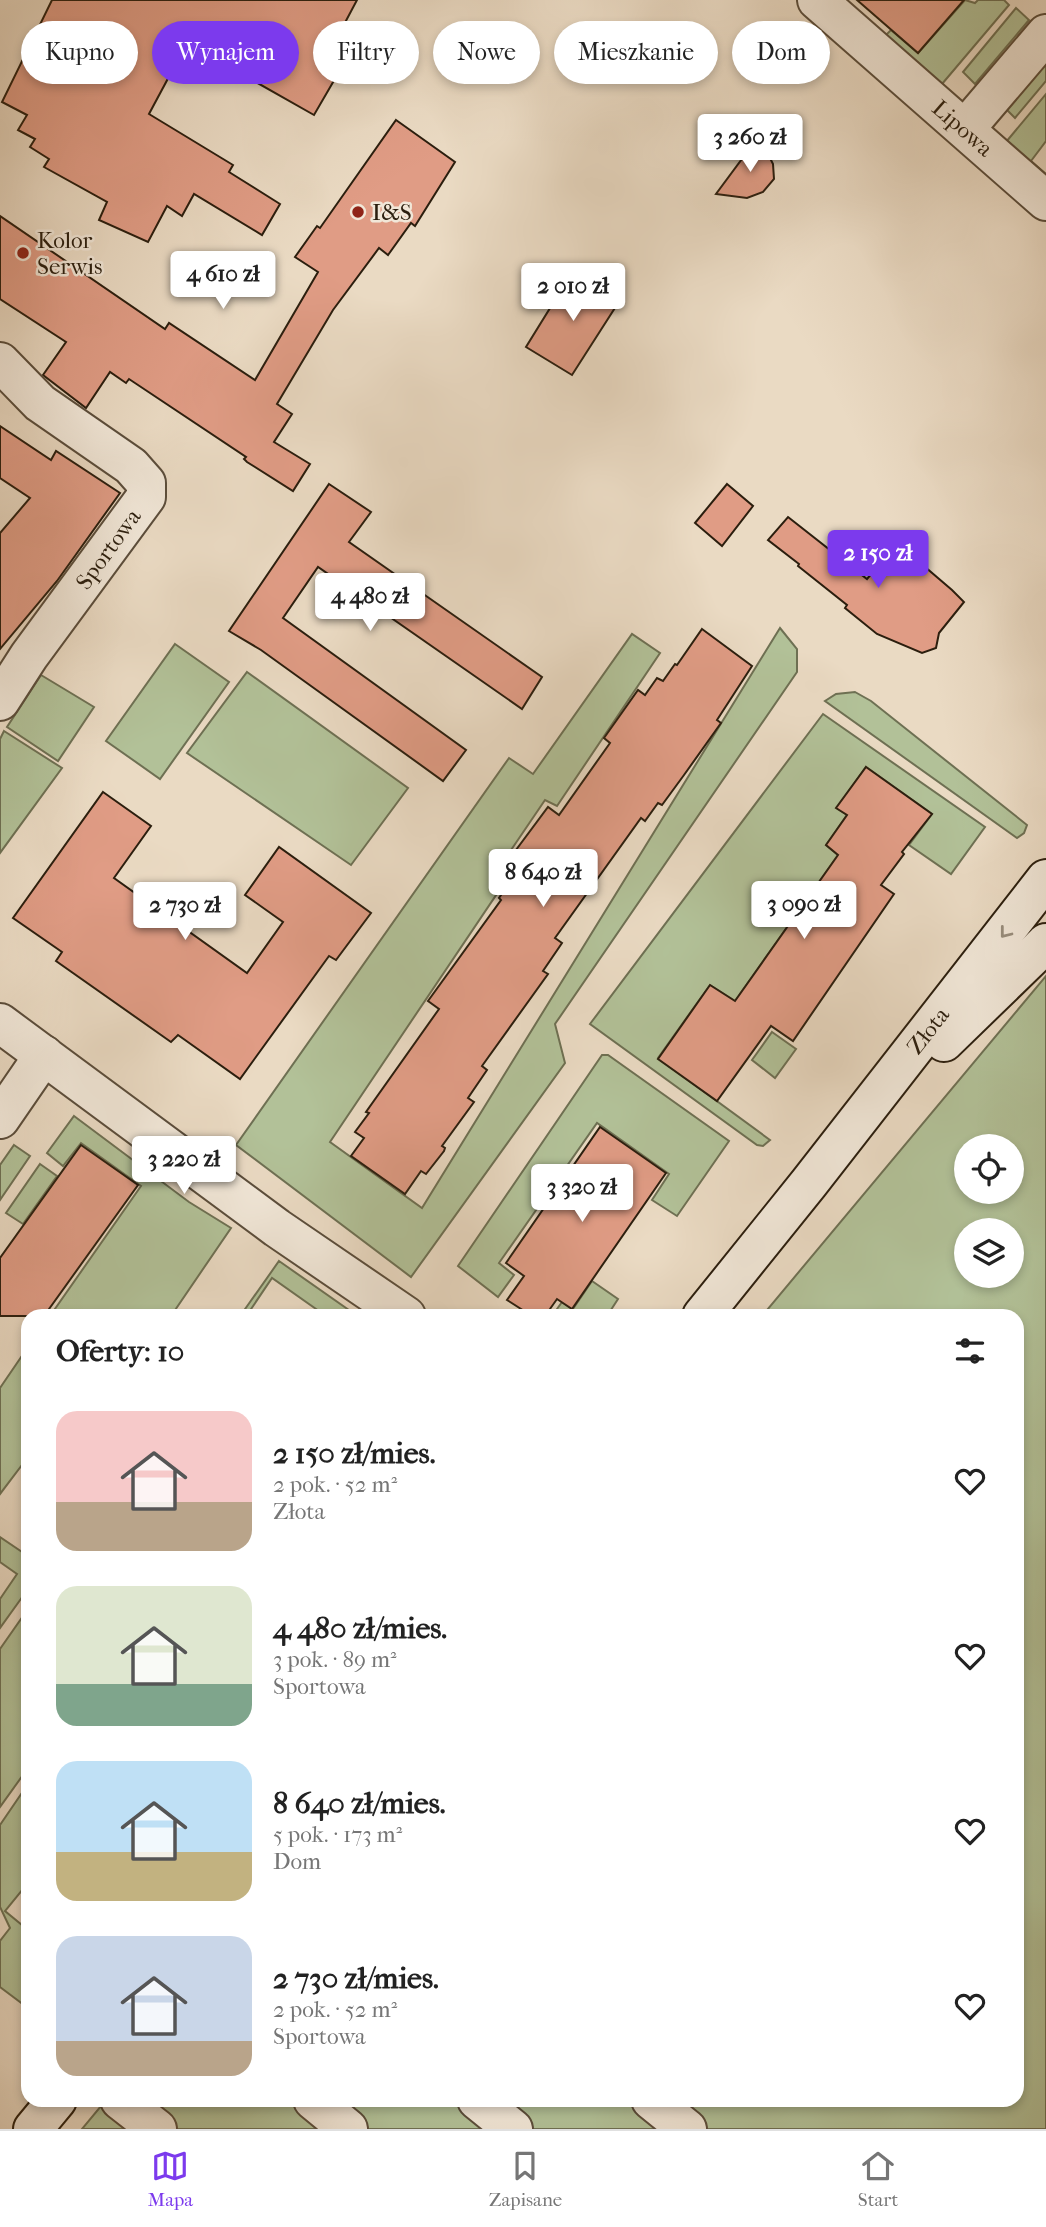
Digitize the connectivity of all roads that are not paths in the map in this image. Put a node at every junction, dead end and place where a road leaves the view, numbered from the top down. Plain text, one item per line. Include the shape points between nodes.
1 (817, 0) edge
2 (1046, 34) edge
3 (965, 129) junction
4 (1046, 201) edge
5 (0, 362) edge
6 (0, 701) edge
7 (1046, 879) edge
8 (1046, 943) edge
9 (0, 1023) edge
10 (44, 1055) junction
11 (0, 1119) edge
12 (809, 1182) junction
13 (396, 1309) edge
14 (708, 1309) edge
15 (51, 2107) edge
16 (129, 2107) edge
17 (321, 2107) edge
18 (486, 2107) edge
19 (660, 2107) edge
20 (33, 2129) edge
21 (157, 2129) edge
22 (348, 2129) edge
23 (513, 2129) edge
24 (687, 2129) edge

1 - 3 street, Lipowa
2 - 3 street
3 - 4 street, Lipowa
5 - 6 street, Sportowa via 40,404 131,466 146,483 146,497
7 -> 12 street, Złota
8 - 12 street, Złota via 926,1059
9 - 10 street
10 - 11 street
10 - 13 street via 277,1228
12 - 14 street, Złota
15 - 20 street
16 - 21 street
17 - 22 street
18 - 23 street
19 - 24 street

